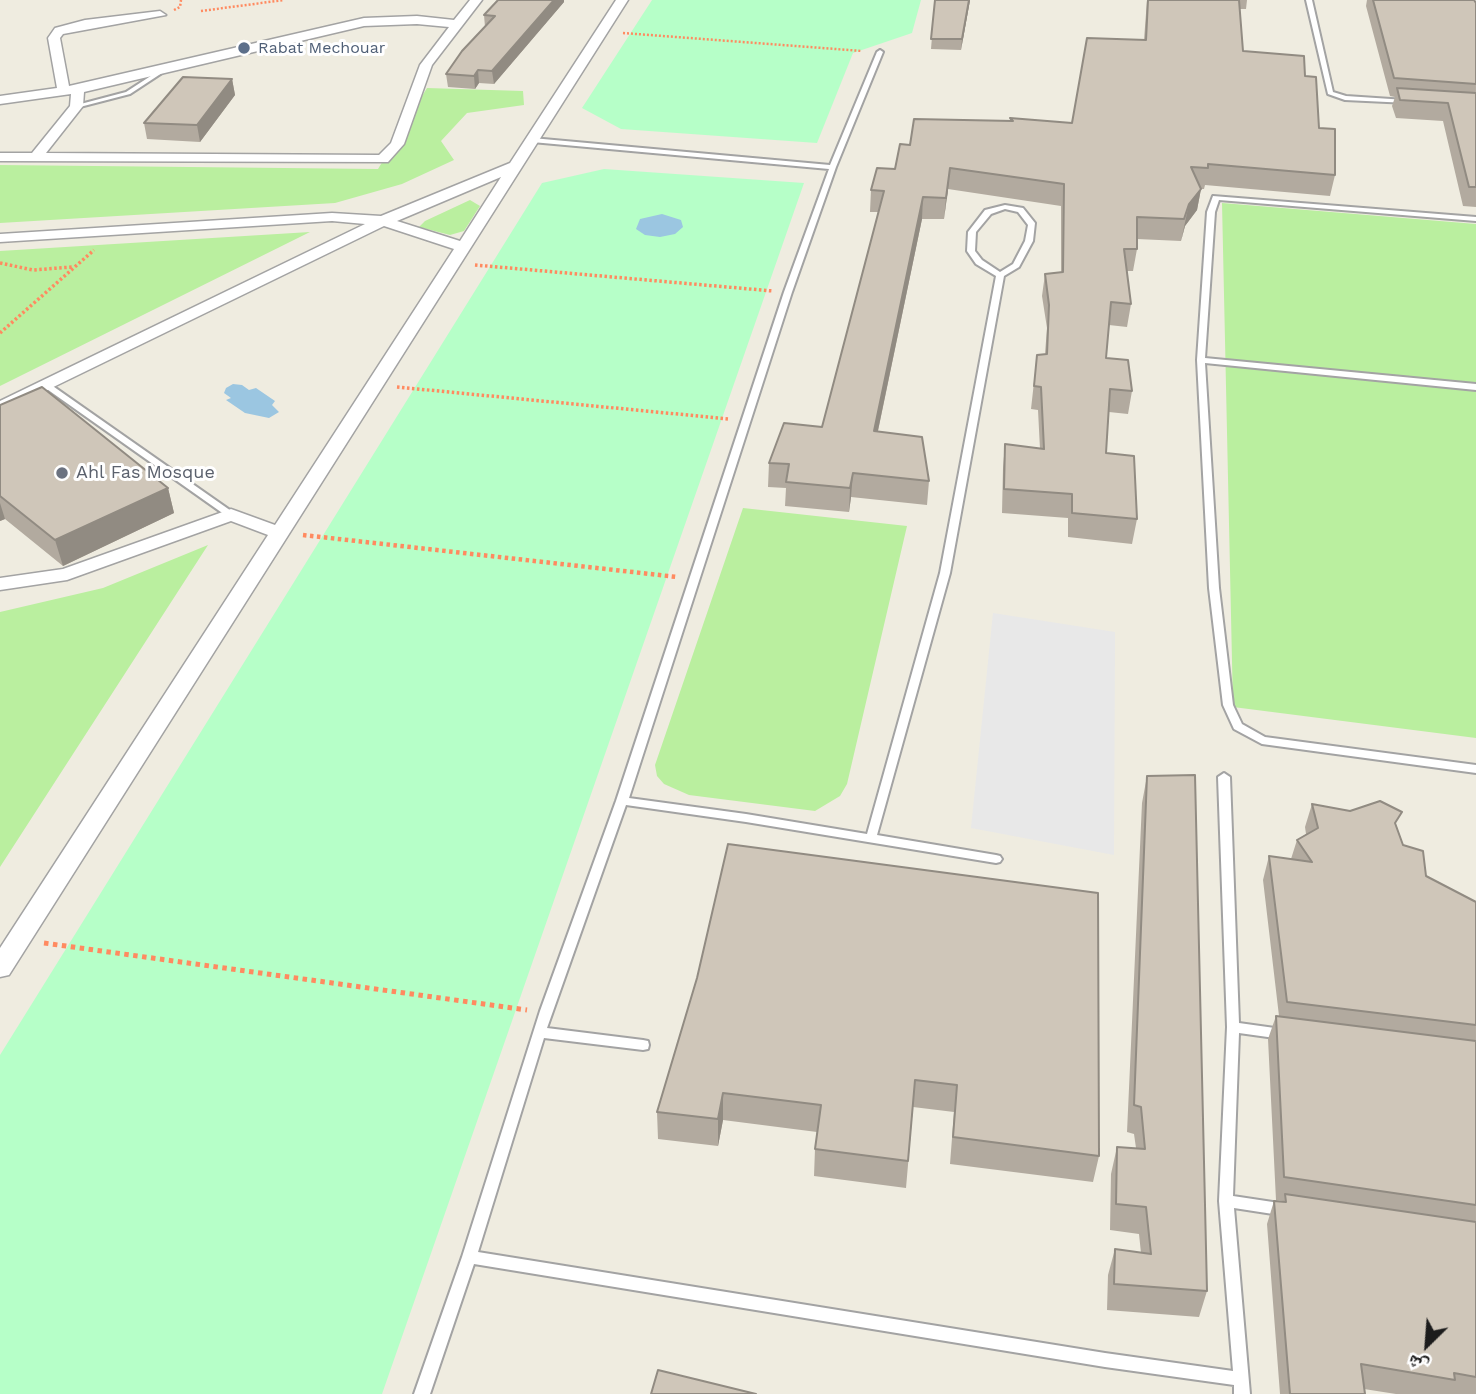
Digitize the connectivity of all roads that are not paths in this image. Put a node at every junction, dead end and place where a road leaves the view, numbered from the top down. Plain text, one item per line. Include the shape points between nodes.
1 (475, 0) edge
2 (622, 0) edge
3 (1309, 0) edge
4 (160, 15) dead end
5 (459, 24) junction
6 (880, 52) road end
7 (162, 71) junction
8 (71, 90) junction
9 (0, 100) edge
10 (1410, 102) edge
11 (76, 106) junction
12 (532, 140) junction
13 (0, 157) edge
14 (36, 157) junction
15 (515, 166) junction
16 (833, 167) junction
17 (1476, 219) edge
18 (383, 221) junction
19 (0, 238) edge
20 (458, 255) junction
21 (1000, 275) junction
22 (1201, 360) junction
23 (47, 385) junction
24 (1476, 387) edge
25 (0, 408) edge
26 (231, 515) junction
27 (280, 533) junction
28 (0, 583) edge
29 (1476, 769) edge
30 (1224, 778) dead end
31 (622, 801) junction
32 (872, 838) junction
33 (996, 859) dead end
34 (0, 968) edge
35 (1233, 1027) junction
36 (539, 1032) junction
37 (1292, 1035) edge
38 (643, 1045) dead end
39 (1226, 1202) junction
40 (1305, 1213) edge
41 (469, 1257) junction
42 (1242, 1386) edge
43 (422, 1394) edge

1 - 5 street
2 - 12 street
3 - 10 lane via 1330,93
4 - 8 street via 59,31 54,38
5 - 7 street via 402,13
5 - 14 street via 426,65 397,144 383,159
6 - 16 lane
7 - 8 street
7 - 11 lane via 128,93
8 - 9 street
8 - 11 street
11 - 14 street
12 - 15 street
12 - 16 lane
13 - 14 street
15 - 18 street
15 - 20 street
16 - 31 lane
17 - 22 lane via 1216,198 1211,212
18 - 19 street via 319,218
18 - 20 street
18 - 23 street
20 - 27 street
21 - 21 lane via 979,262 971,250 972,232 988,212 1005,207 1020,210 1032,225 1016,265
21 - 32 lane via 945,573
22 - 24 lane
22 - 29 lane via 1214,588 1228,705 1238,726 1262,740
23 - 25 street
23 - 26 lane
26 - 27 street
26 - 28 street via 67,574
27 - 34 street
30 - 35 lane
31 - 32 lane
31 - 36 lane
32 - 33 lane
35 - 37 lane
35 - 39 lane
36 - 38 lane
36 - 41 lane
39 - 40 lane
39 - 42 lane
41 - 42 lane
41 - 43 lane

